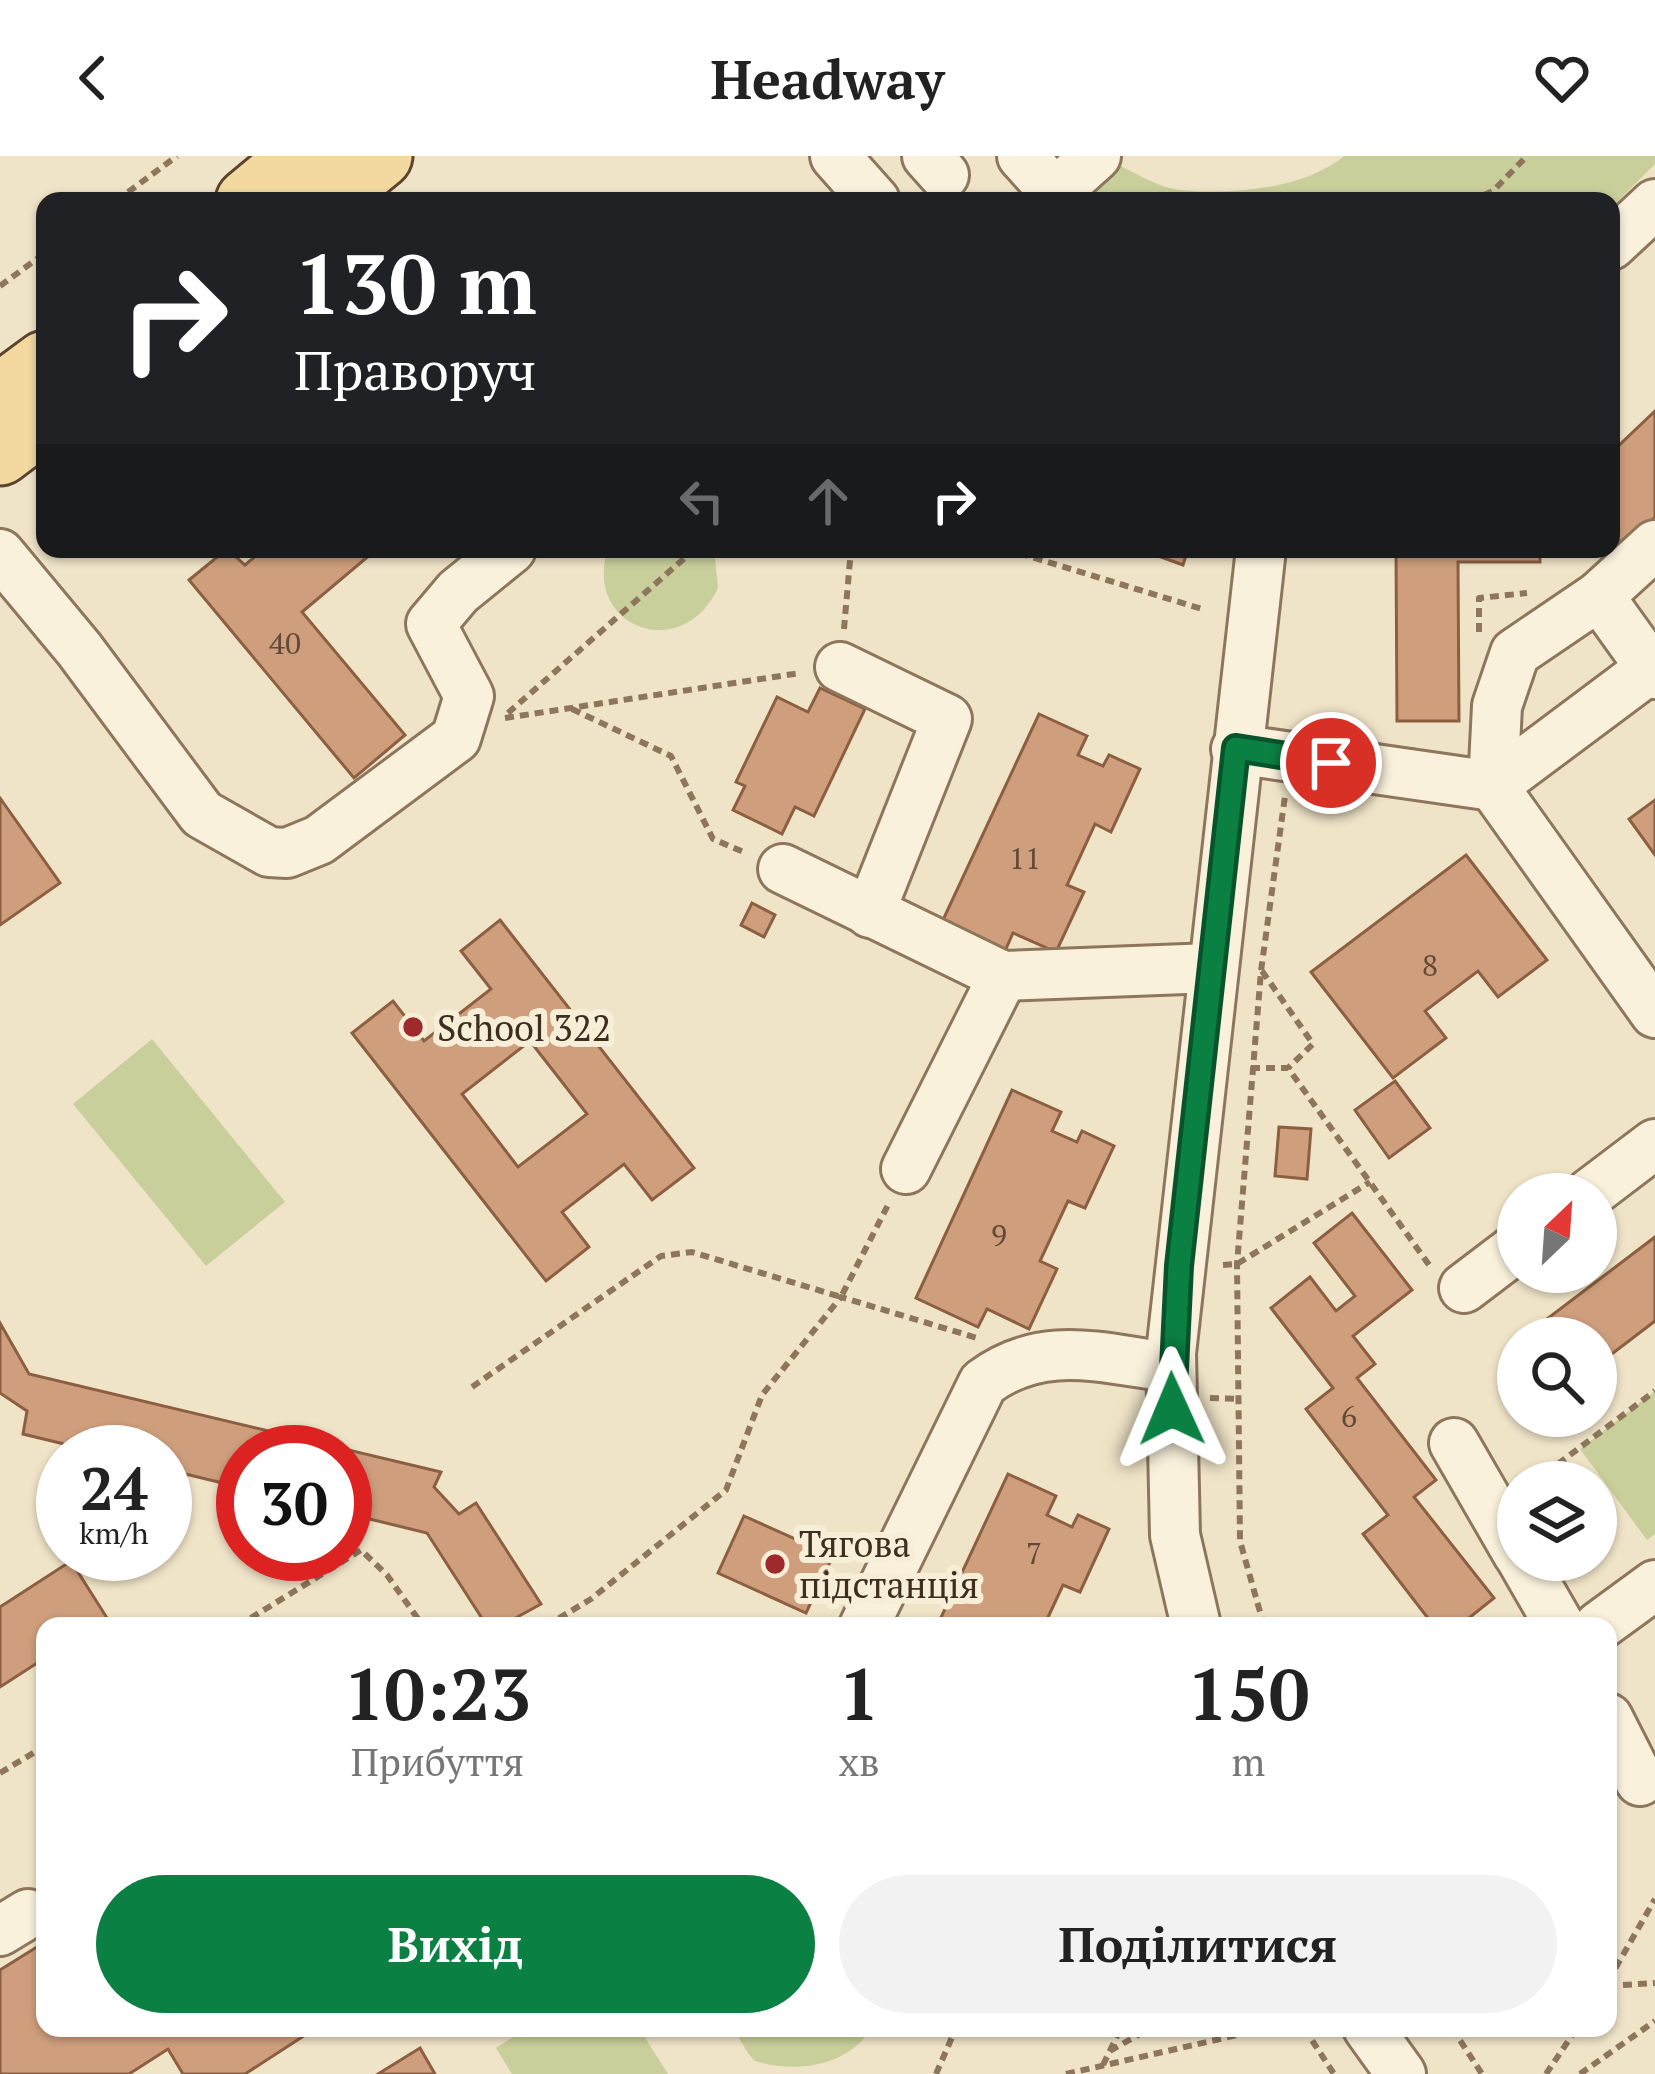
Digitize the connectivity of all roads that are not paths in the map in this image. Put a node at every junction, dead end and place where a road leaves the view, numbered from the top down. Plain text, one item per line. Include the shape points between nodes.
1 (302, 156) edge
2 (380, 156) edge
3 (835, 156) edge
4 (1022, 156) edge
5 (1096, 156) edge
6 (259, 192) edge
7 (337, 192) edge
8 (867, 192) edge
9 (1047, 192) edge
10 (1056, 192) edge
11 (1655, 205) edge
12 (1620, 237) edge
13 (36, 370) edge
14 (0, 396) edge
15 (36, 426) edge
16 (0, 453) edge
17 (1655, 545) edge
18 (0, 554) edge
19 (501, 558) edge
20 (1260, 558) edge
21 (1599, 596) junction
22 (840, 667) road end
23 (1653, 671) edge
24 (1236, 748) junction
25 (1492, 786) junction
26 (783, 869) road end
27 (870, 913) junction
28 (1230, 968) junction
29 (1003, 976) junction
30 (1655, 1013) edge
31 (1655, 1144) edge
32 (906, 1169) road end
33 (1616, 1173) edge
34 (1497, 1263) edge
35 (1464, 1288) road end
36 (1189, 1382) junction
37 (1454, 1443) dead end
38 (1497, 1517) edge
39 (1534, 1581) edge
40 (1655, 1585) edge
41 (868, 1617) edge
42 (1194, 1617) edge
43 (1555, 1617) edge
44 (1611, 1617) edge
45 (1617, 1736) edge
46 (1640, 1781) dead end
47 (1374, 2037) edge
48 (1401, 2074) edge

1 - 6 main road
2 - 7 main road
3 - 8 street
4 - 9 street
5 - 10 street
11 - 12 street
13 - 14 main road
15 - 16 main road
17 - 21 street
18 - 19 street via 202,814 269,852 287,853 319,840 456,738 469,696 431,624
20 - 24 street
21 - 23 street
21 - 25 street via 1515,653 1497,706
22 - 27 street via 947,719
23 - 25 street
24 - 25 street
24 - 28 street
25 - 30 street
26 - 27 street
27 - 29 street
28 - 29 street
28 - 36 street
29 - 32 street
31 - 33 street
34 - 35 street
36 - 41 street via 1052,1353 1011,1362 983,1383
36 - 42 street via 1175,1535
37 - 38 street
39 - 43 street
40 - 44 street
45 - 46 street
47 - 48 street

